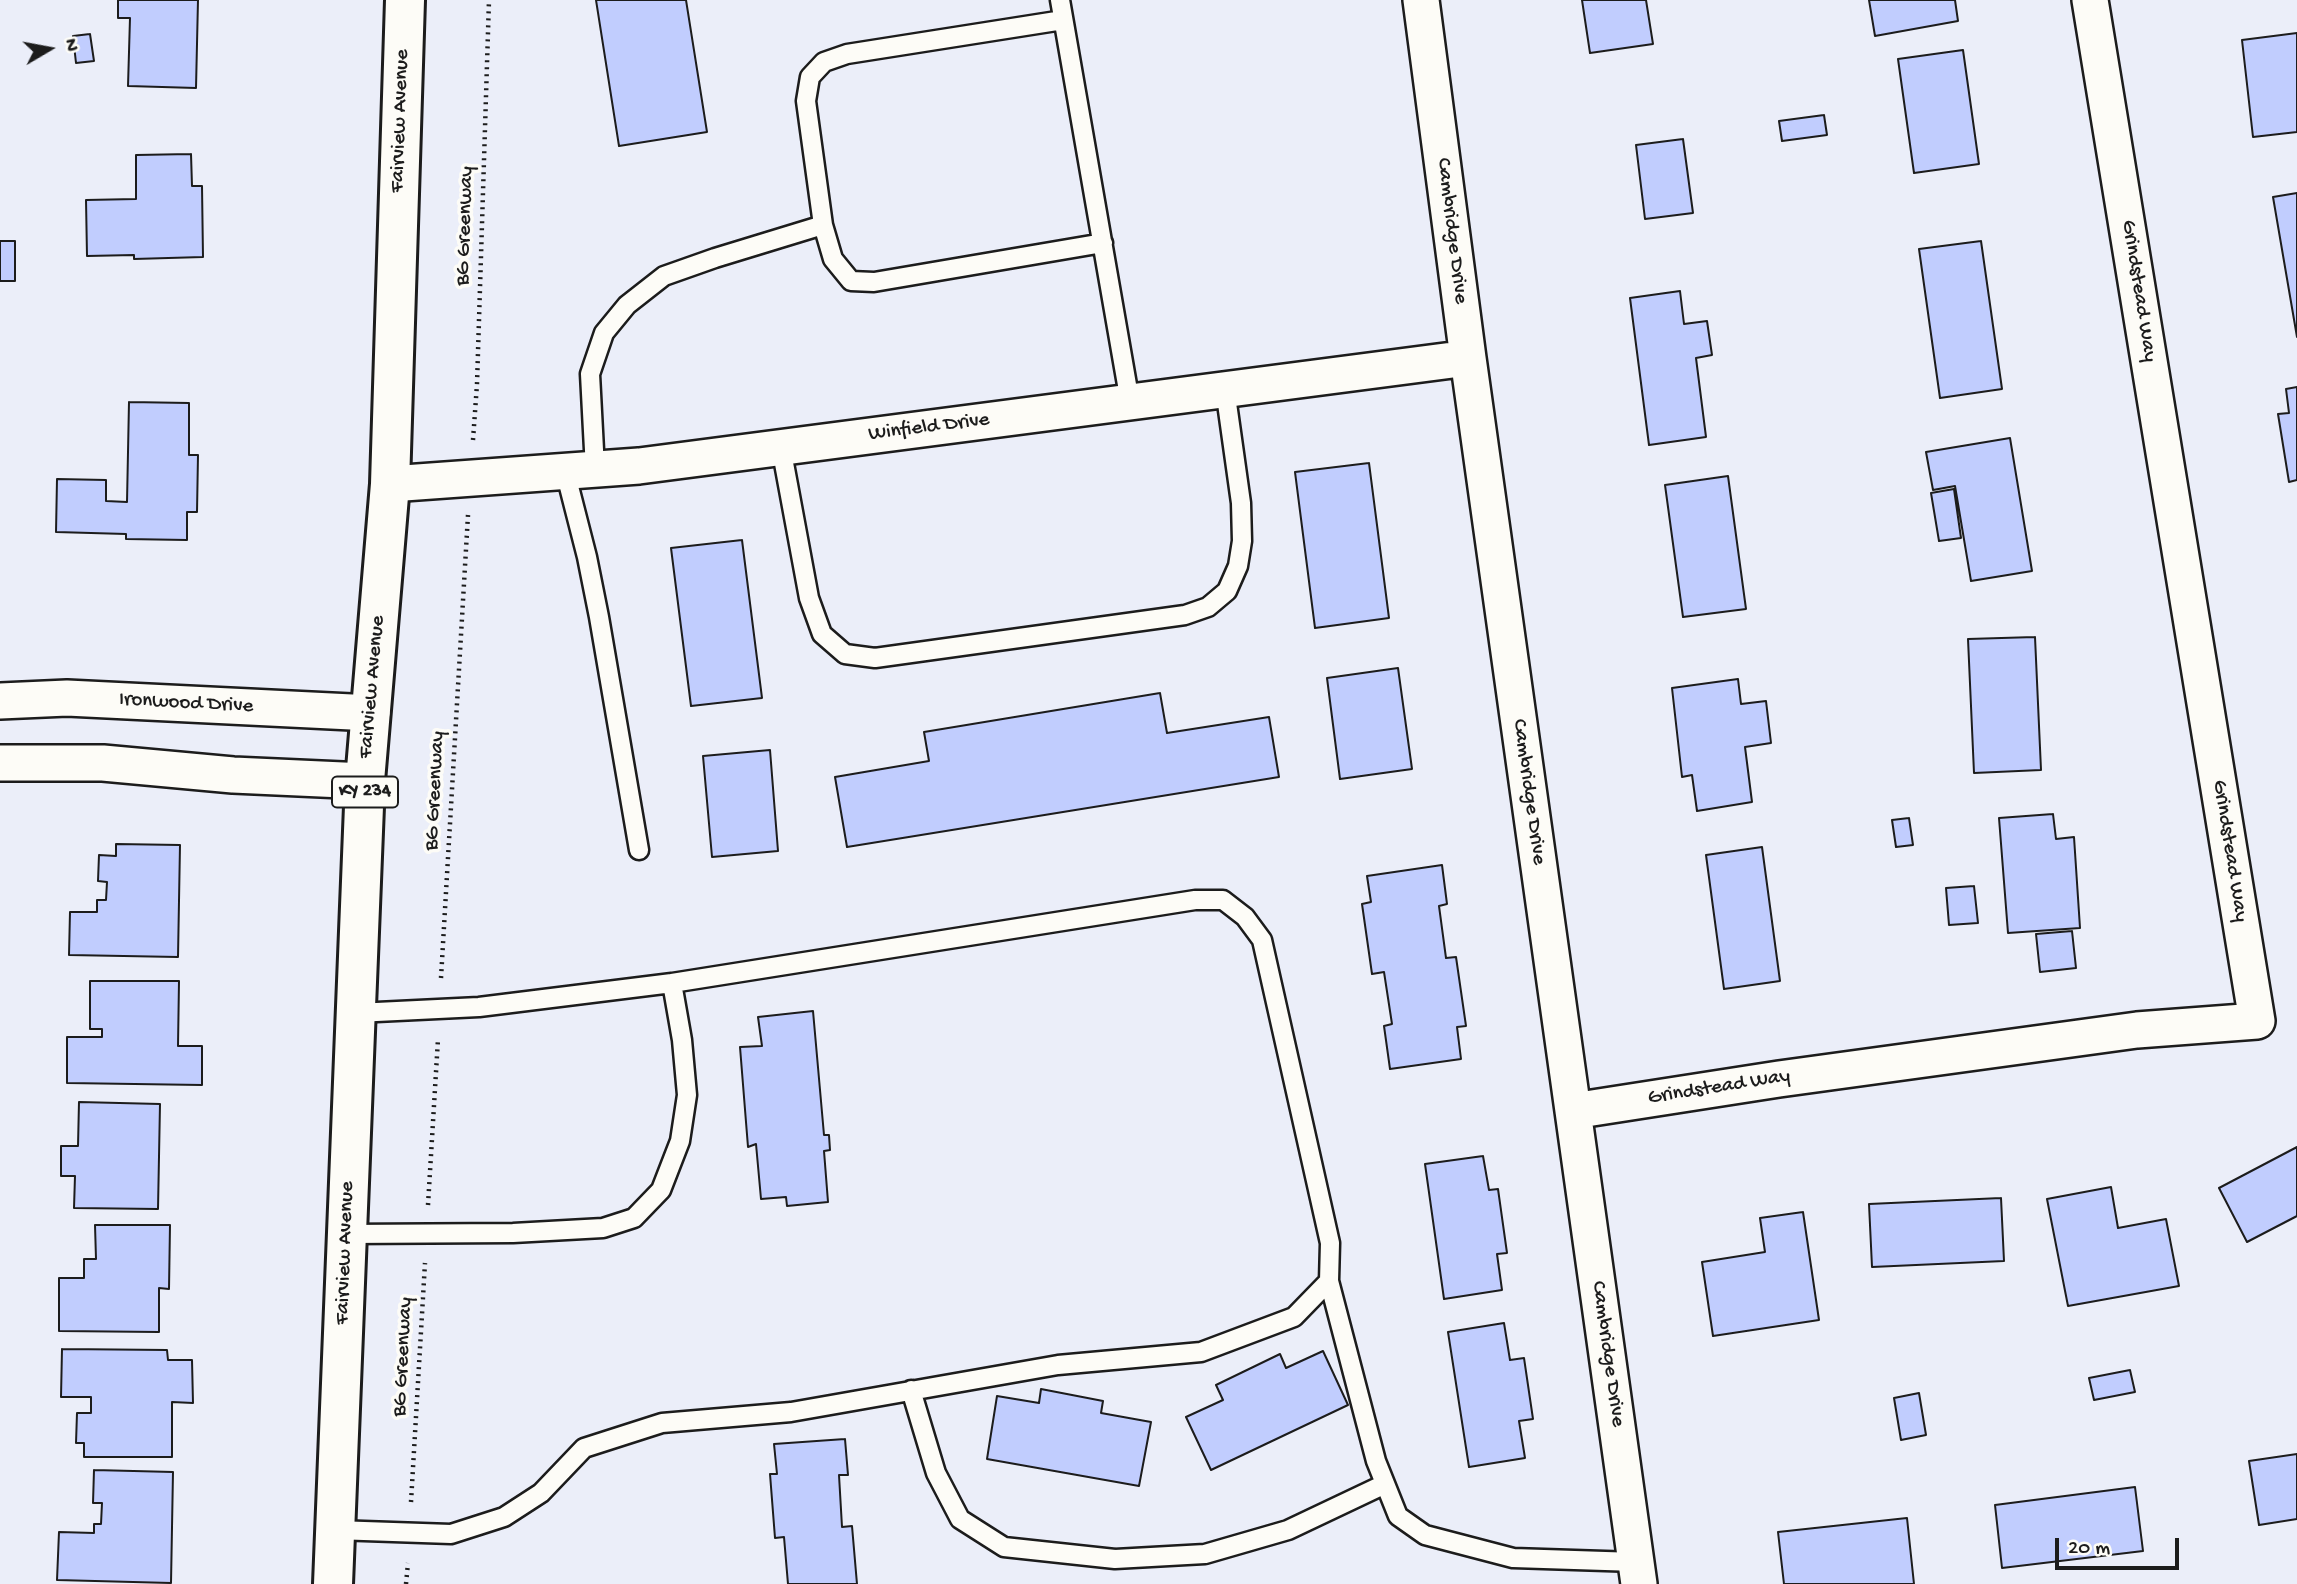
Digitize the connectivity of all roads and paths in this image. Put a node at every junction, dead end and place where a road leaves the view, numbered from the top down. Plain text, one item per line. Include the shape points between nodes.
1 (405, 0) edge
2 (489, 0) edge
3 (1060, 0) edge
4 (1420, 0) edge
5 (2090, 0) edge
6 (1063, 20) junction
7 (823, 225) junction
8 (1103, 243) junction
9 (1468, 358) junction
10 (1225, 389) junction
11 (1130, 402) junction
12 (781, 447) junction
13 (580, 470) junction
14 (471, 478) junction
15 (390, 484) junction
16 (0, 701) edge
17 (372, 713) junction
18 (0, 763) edge
19 (365, 781) junction
20 (639, 850) dead end
21 (673, 983) junction
22 (439, 1009) junction
23 (356, 1013) junction
24 (1573, 1111) junction
25 (347, 1234) junction
26 (427, 1234) junction
27 (1329, 1281) junction
28 (911, 1390) junction
29 (1385, 1484) junction
30 (335, 1530) junction
31 (409, 1532) junction
32 (1637, 1573) edge
33 (333, 1584) edge
34 (407, 1584) edge

1 - 15 main road, Fairview Avenue / KY 234
2 - 14 path, BG Greenway
3 - 6 lane
4 - 9 street, Cambridge Drive
5 - 24 street, Grindstead Way via 2257,1021 2123,1031
6 - 7 lane via 847,54 824,62 810,77 806,101
6 - 8 lane
7 - 8 lane via 832,259 851,281 874,282
7 - 13 lane via 664,276 627,305 604,333 590,374
8 - 11 lane
9 - 10 street, Winfield Drive
9 - 24 street, Cambridge Drive
10 - 11 street, Winfield Drive
10 - 12 lane via 1242,541 1227,591 1208,607 1185,615 875,658 845,654 822,634 809,598
11 - 12 street, Winfield Drive
12 - 13 street, Winfield Drive
13 - 14 street, Winfield Drive
13 - 20 lane via 587,557
14 - 15 street, Winfield Drive
14 - 22 path, BG Greenway
15 - 17 main road, Fairview Avenue / KY 234
16 - 17 street, Ironwood Drive via 66,698
17 - 19 main road, Fairview Avenue / KY 234
18 - 19 street via 103,764
19 - 23 main road, Fairview Avenue / KY 234
21 - 22 lane
21 - 26 lane via 687,1095 680,1141 661,1190 634,1218 603,1228
21 - 27 lane via 1195,900 1223,900 1245,917 1262,940 1330,1243
22 - 23 lane
22 - 26 path, BG Greenway
23 - 25 main road, Fairview Avenue / KY 234
24 - 32 street, Cambridge Drive
25 - 26 lane
25 - 30 main road, Fairview Avenue / KY 234
26 - 31 path, BG Greenway
27 - 28 lane via 1294,1317 1201,1352 1058,1365
27 - 29 lane
28 - 29 lane via 936,1473 960,1519 1004,1547 1115,1559 1205,1554 1288,1530
28 - 31 lane via 791,1412 662,1423 584,1448 541,1493 504,1517 451,1534
29 - 32 lane via 1398,1516 1424,1535 1513,1558
30 - 31 lane
30 - 33 main road, Fairview Avenue / KY 234
31 - 34 path, BG Greenway

